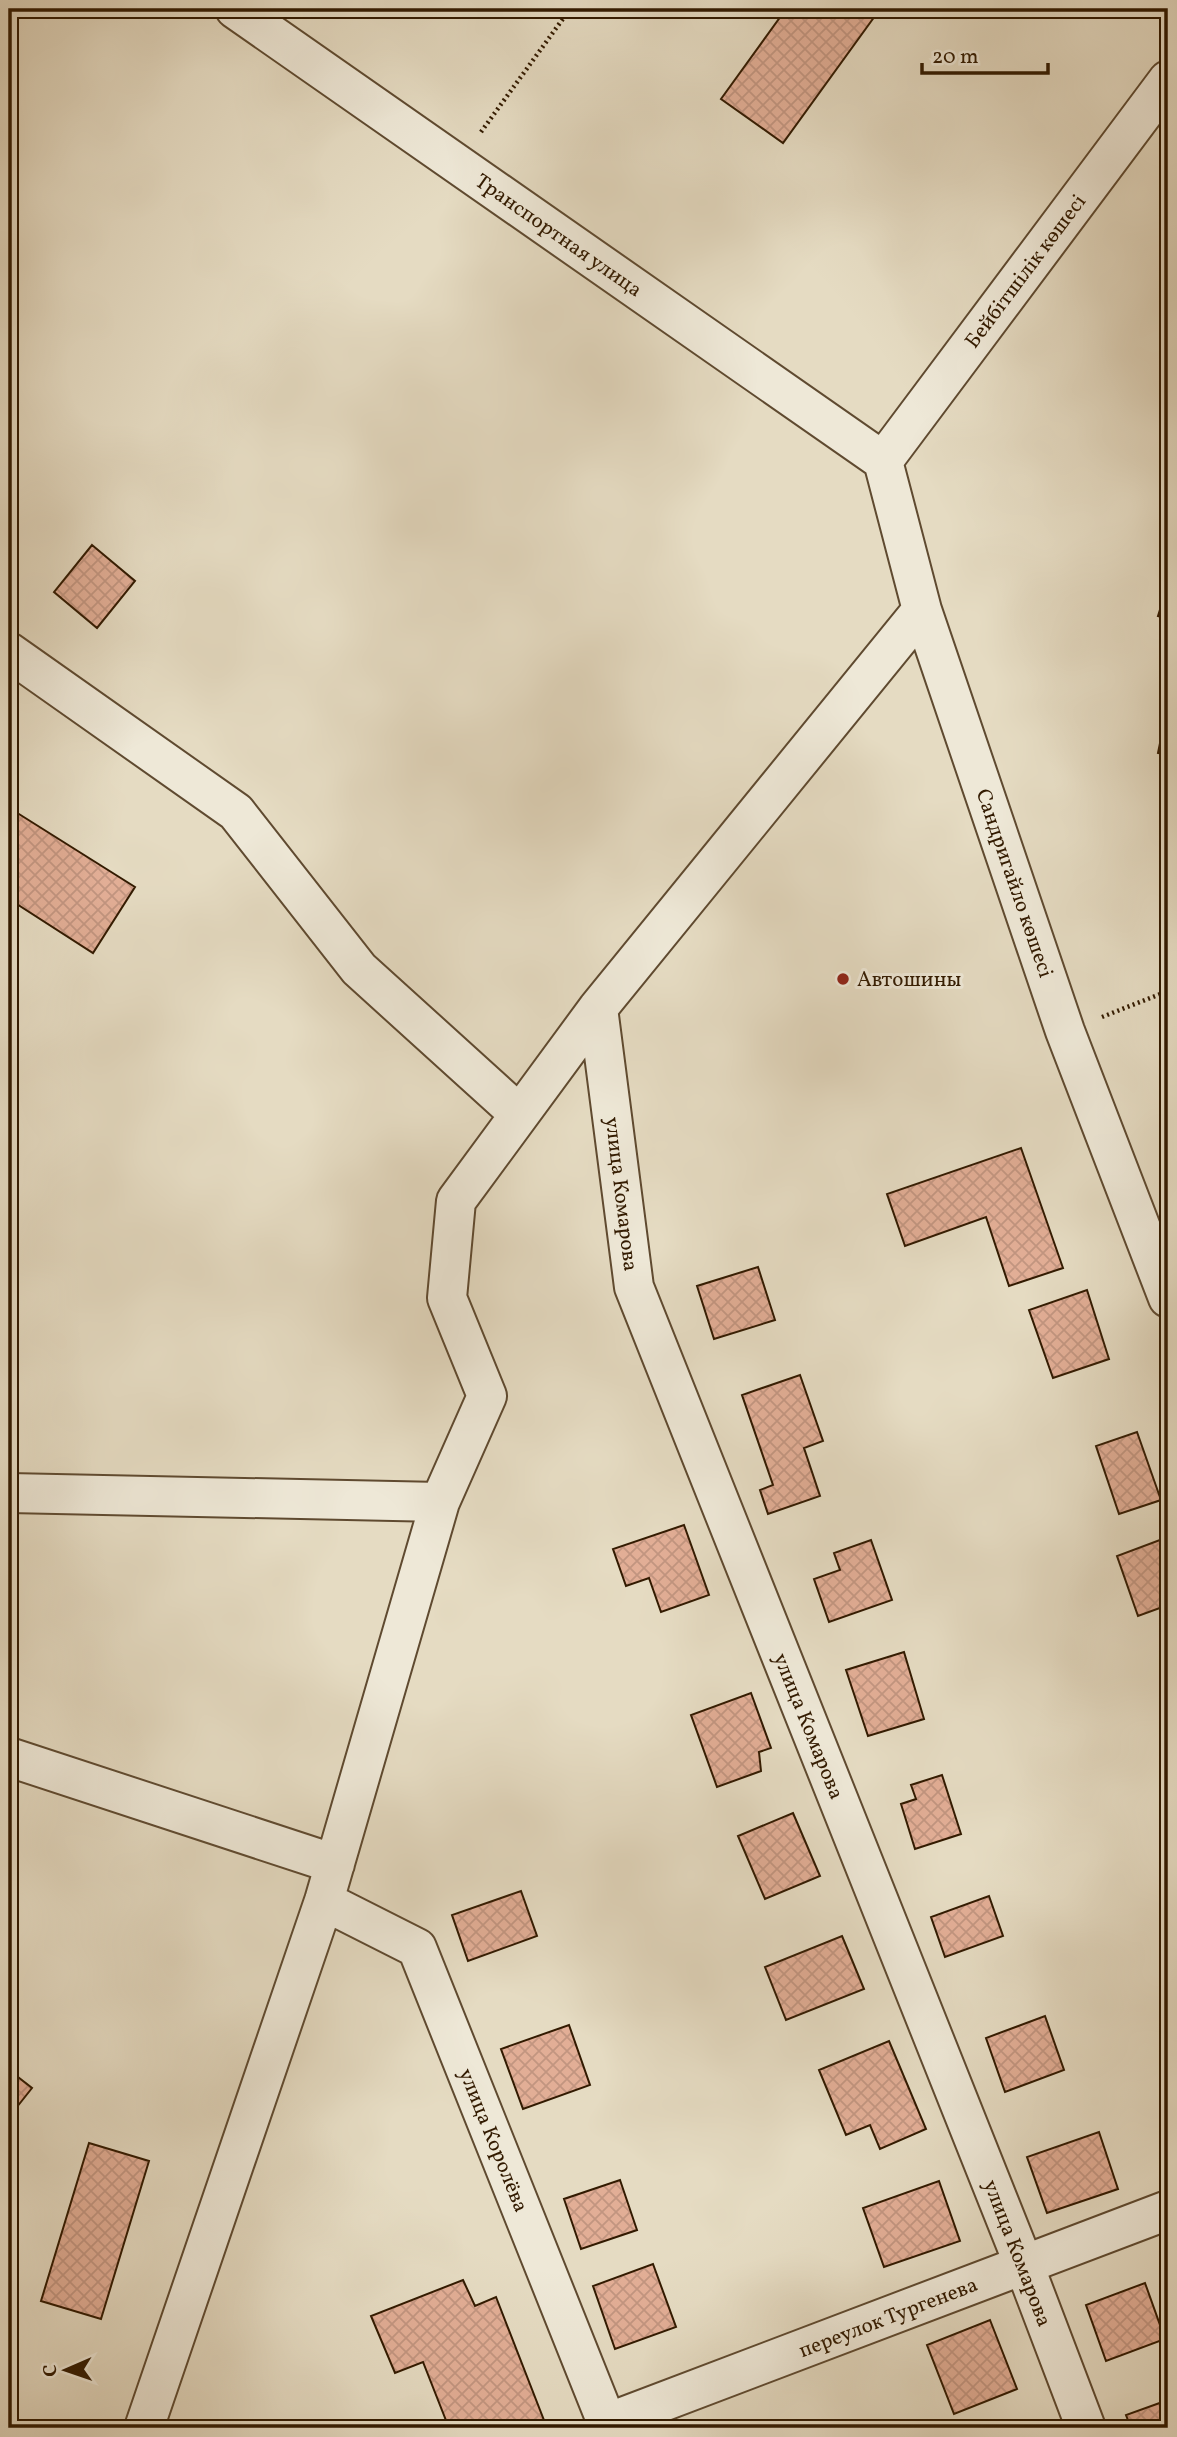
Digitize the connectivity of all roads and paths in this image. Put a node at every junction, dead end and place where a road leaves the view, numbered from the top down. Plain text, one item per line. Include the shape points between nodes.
1 (235, 9) edge
2 (570, 9) edge
3 (1168, 80) edge
4 (457, 164) junction
5 (883, 461) junction
6 (922, 610) junction
7 (9, 652) edge
8 (1168, 991) edge
9 (598, 1008) junction
10 (1065, 1031) junction
11 (519, 1114) junction
12 (1168, 1298) edge
13 (9, 1493) edge
14 (440, 1502) junction
15 (9, 1757) edge
16 (335, 1864) junction
17 (324, 1901) junction
18 (1168, 2210) edge
19 (1024, 2265) junction
20 (608, 2426) edge
21 (144, 2428) edge
22 (1086, 2428) edge

1 - 4 street, Транспортная улица
2 - 4 path
3 - 5 street, Бейбітшілік көшесі
4 - 5 street, Транспортная улица
5 - 6 street, Сандригайло көшесі
6 - 9 street
6 - 10 street, Сандригайло көшесі
7 - 11 street via 236,812 359,969
8 - 10 path
9 - 11 street
9 - 19 street, улица Комарова via 634,1287
10 - 12 street, Сандригайло көшесі
11 - 14 street via 456,1201 447,1298 487,1396
13 - 14 street
14 - 16 street
15 - 16 street
16 - 17 street
17 - 20 street, улица Королёва via 417,1948
17 - 21 street
18 - 19 street, переулок Тургенева
19 - 20 street, переулок Тургенева
19 - 22 street, улица Комарова

